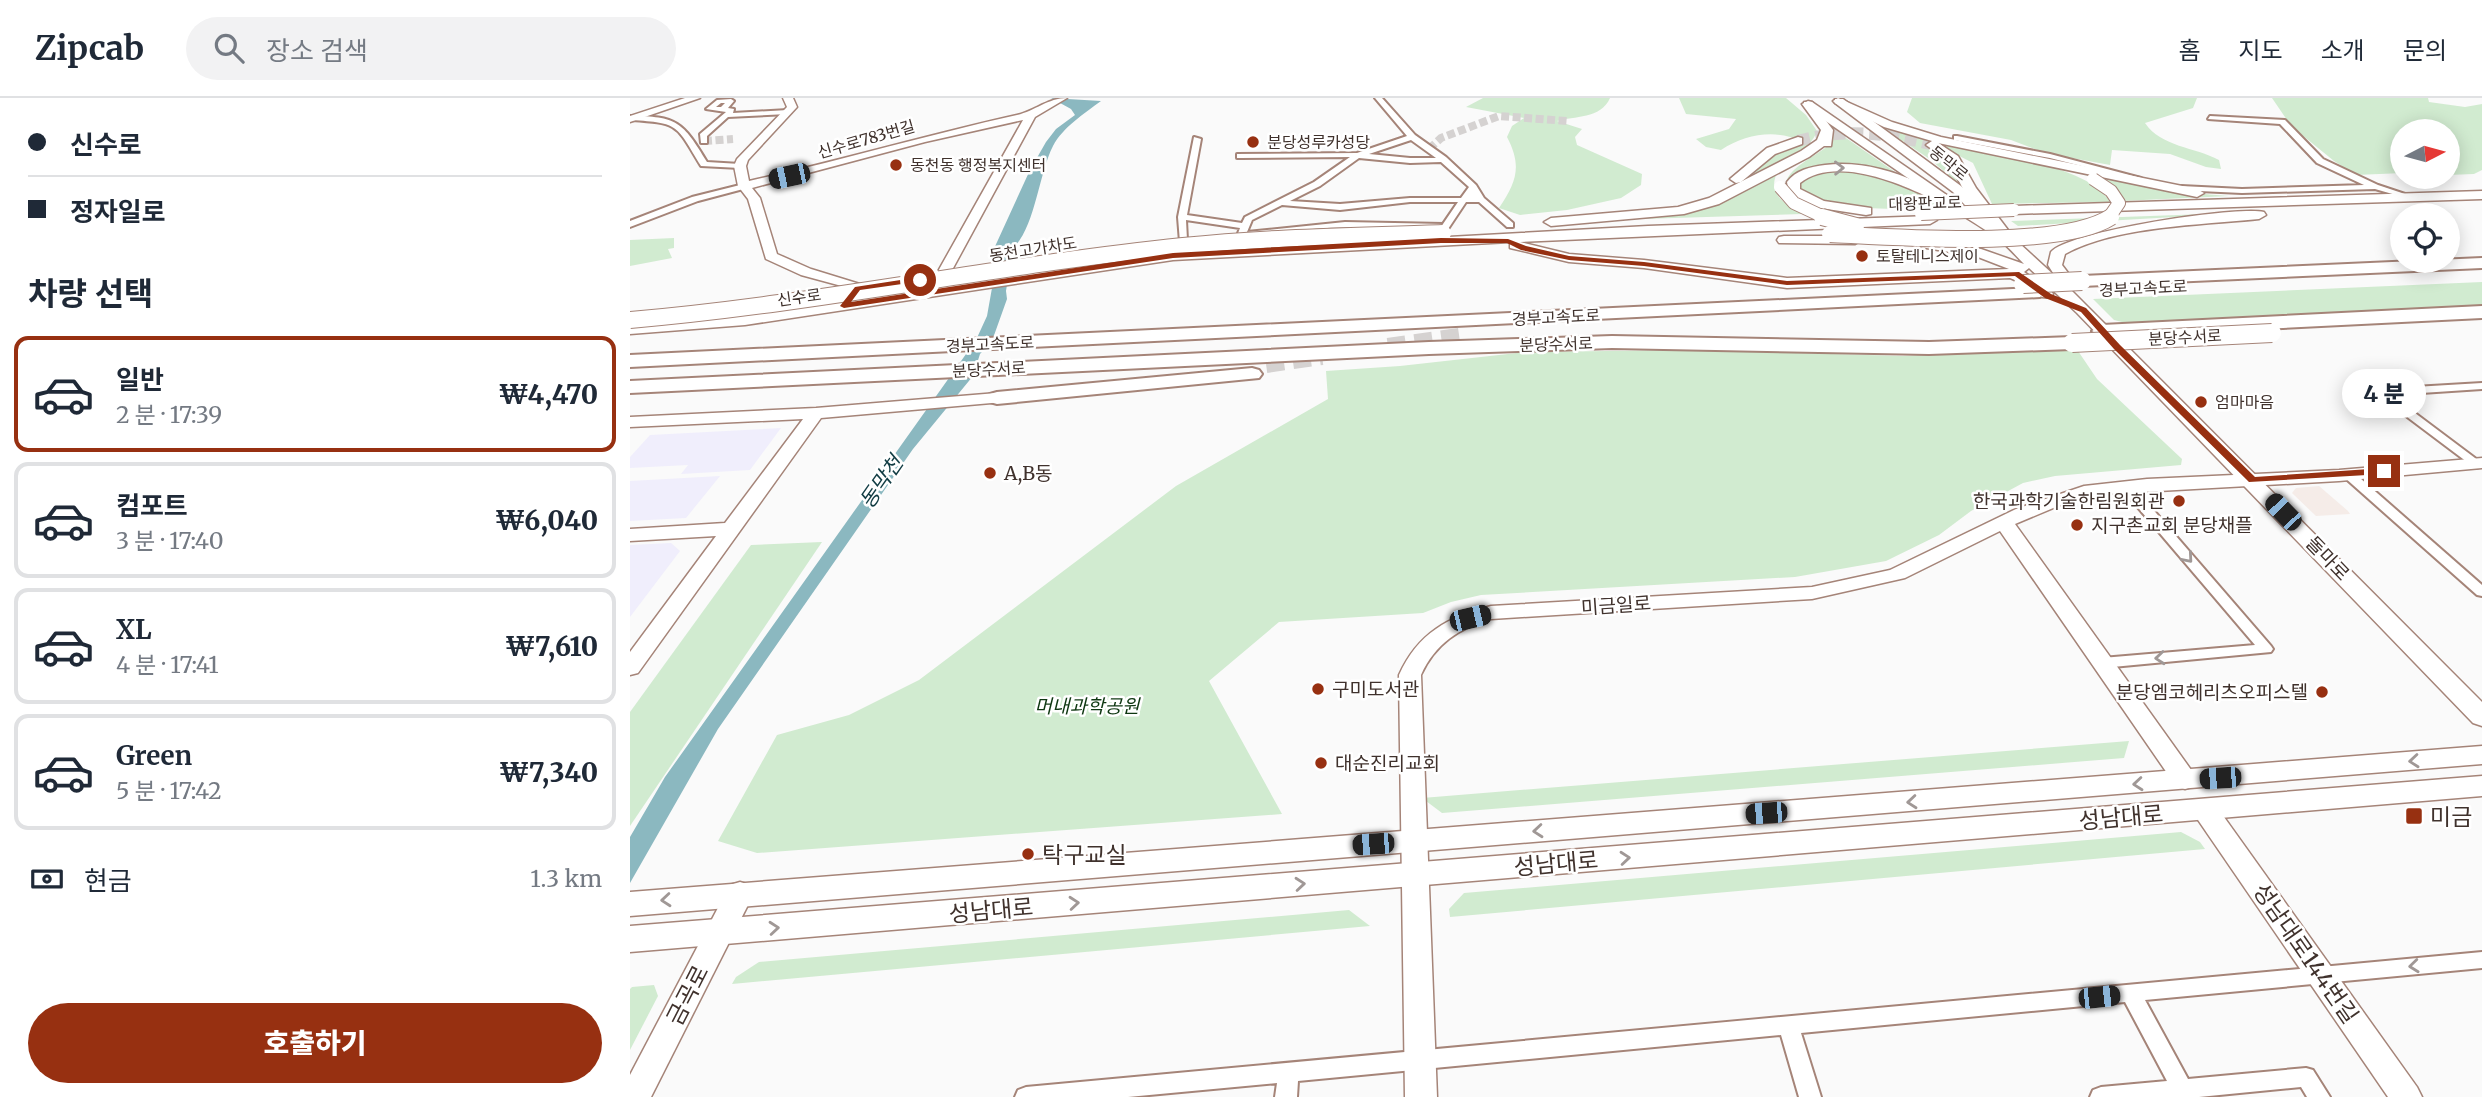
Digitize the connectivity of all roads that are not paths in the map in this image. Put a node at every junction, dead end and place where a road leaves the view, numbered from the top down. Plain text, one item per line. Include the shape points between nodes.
1 (695, 98) edge
2 (788, 98) edge
3 (1062, 98) edge
4 (1378, 98) edge
5 (1839, 101) joint
6 (1808, 104) joint
7 (788, 112) junction
8 (1035, 113) junction
9 (632, 117) edge
10 (2210, 118) dead end
11 (1828, 130) junction
12 (1412, 137) junction
13 (1197, 139) dead end
14 (704, 141) dead end
15 (1798, 141) tunnel mouth
16 (1960, 142) junction
17 (1930, 144) tunnel mouth
18 (1358, 155) junction
19 (1240, 156) dead end
20 (1443, 159) junction
21 (740, 166) junction
22 (2093, 179) joint
23 (744, 186) junction
24 (1473, 187) junction
25 (2375, 187) junction
26 (2482, 195) edge
27 (2410, 197) junction
28 (1462, 200) junction
29 (1480, 200) junction
30 (1281, 202) junction
31 (2373, 202) junction
32 (2017, 213) junction
33 (2277, 213) junction
34 (1924, 215) junction
35 (1182, 216) junction
36 (1622, 216) junction
37 (630, 224) edge
38 (1996, 230) junction
39 (1243, 231) junction
40 (1636, 232) junction
41 (1509, 233) junction
42 (1830, 234) joint
43 (1443, 235) junction
44 (1183, 240) junction
45 (2017, 248) junction
46 (2482, 263) edge
47 (1062, 265) junction
48 (2482, 273) edge
49 (2048, 278) junction
50 (938, 284) junction
51 (2087, 286) junction
52 (858, 288) junction
53 (844, 306) junction
54 (2083, 310) junction
55 (630, 312) edge
56 (2482, 320) edge
57 (630, 321) edge
58 (630, 329) edge
59 (2102, 331) junction
60 (1466, 336) tunnel mouth
61 (2070, 340) junction
62 (1872, 341) junction
63 (915, 342) junction
64 (1557, 344) junction
65 (630, 347) edge
66 (2117, 347) junction
67 (1032, 350) junction
68 (630, 361) edge
69 (1266, 364) tunnel mouth
70 (893, 371) junction
71 (630, 380) edge
72 (2482, 386) edge
73 (630, 387) edge
74 (1046, 393) junction
75 (997, 398) joint
76 (816, 413) junction
77 (630, 422) edge
78 (2480, 465) edge
79 (2348, 474) junction
80 (2252, 480) junction
81 (2127, 487) junction
82 (2005, 524) junction
83 (731, 529) junction
84 (630, 535) edge
85 (2482, 592) edge
86 (2102, 663) junction
87 (630, 667) edge
88 (2482, 717) edge
89 (2482, 755) edge
90 (2185, 780) junction
91 (2482, 786) edge
92 (2205, 810) junction
93 (1415, 841) junction
94 (1416, 875) junction
95 (740, 893) junction
96 (630, 904) edge
97 (719, 932) junction
98 (630, 939) edge
99 (2482, 960) edge
100 (2321, 976) junction
101 (2131, 994) junction
102 (1789, 1026) junction
103 (1420, 1060) junction
104 (1288, 1073) junction
105 (2184, 1093) edge
106 (635, 1097) edge
107 (1026, 1097) edge
108 (1286, 1097) edge
109 (1421, 1097) edge
110 (1810, 1097) edge
111 (2101, 1097) edge
112 (2319, 1097) edge
113 (2406, 1097) edge

1 - 9 street
2 - 7 street via 793,105
3 - 8 street, 신수로783번길
4 - 12 street
5 - 16 main road via 1894,128
5 - 38 street, 동막로 via 1957,189
6 - 11 main road
6 - 38 street, 동막로 via 1918,182
7 - 14 street via 725,112 703,135
7 - 21 street
8 - 23 street, 신수로783번길
8 - 50 street
9 - 21 street via 669,121 685,133 704,164
10 - 25 street via 2282,122 2320,161
11 - 33 main road, bridge via 1822,149 1788,171 1780,179 1780,187 1808,211 1874,229 1932,233
11 - 36 main road via 1822,142 1805,154 1714,201 1679,211
12 - 18 street
12 - 20 street
13 - 35 street
15 - 36 main road via 1771,151 1727,186 1699,201
16 - 22 main road
16 - 25 street via 2050,156 2188,189
16 - 27 main road via 2187,192
17 - 45 main road via 1953,156 1973,192
18 - 19 street
18 - 20 street
18 - 30 street via 1318,184
20 - 24 street
21 - 23 street
22 - 42 main road, bridge via 2119,203 2108,220 2080,230 2009,236
23 - 37 street, 신수로783번길
23 - 52 street via 754,198 771,256
24 - 28 street
24 - 29 street
25 - 27 street
26 - 27 main road, 대왕판교로
27 - 31 main road, 대왕판교로
27 - 32 main road, 대왕판교로
28 - 29 street
28 - 30 street via 1340,207
28 - 43 street
29 - 41 street
30 - 39 street via 1248,219
31 - 32 main road, 대왕판교로
31 - 33 main road
32 - 34 main road, 대왕판교로
33 - 54 main road via 2109,235 2063,248 2055,265
34 -> 38 main road, 돌마로 via 1838,208 1801,196 1794,191 1793,182 1802,174 1822,169 1886,173
34 - 40 main road, 대왕판교로
34 - 43 main road, 대왕판교로 via 1662,230
35 - 39 street
35 - 44 street
36 - 41 main road
38 - 45 main road, 돌마로
39 - 43 main road, 신수로
39 - 44 main road, 신수로
40 - 41 main road
40 - 42 main road
40 - 43 main road, 대왕판교로
40 - 49 main road via 1915,243 1981,253
41 - 43 main road
41 - 54 main road via 1524,248 1569,258 1787,283 2016,274 2048,296
43 - 47 main road, 신수로
43 - 57 main road, 동천고가차도, bridge via 1166,251 765,312
44 - 47 main road, 신수로
45 - 49 main road, 돌마로
46 - 51 highway, 경부고속도로
47 - 50 main road, 신수로
48 - 51 highway, 경부고속도로
49 - 54 main road, 돌마로
50 - 52 main road, 신수로
50 - 53 main road, 신수로
51 - 67 highway, 경부고속도로
52 - 53 street
52 - 55 main road, 신수로 via 733,305
53 - 58 main road, 신수로
54 - 59 main road, 돌마로
56 - 59 highway
56 - 61 highway, 분당수서로, bridge
56 - 66 highway
59 - 66 main road, 돌마로
60 - 62 highway via 1590,328 1678,329
61 - 62 highway, 분당수서로
61 - 64 highway, 분당수서로 via 1929,348 1697,342
62 - 67 highway, 분당수서로 via 1596,336
63 - 65 highway, 경부고속도로
63 - 67 highway, 경부고속도로
63 - 68 highway, 경부고속도로
64 - 67 highway, 분당수서로
64 - 74 highway
66 - 80 main road, 돌마로
67 - 70 highway, 분당수서로
69 - 74 highway
70 - 71 highway, 분당수서로
70 - 73 highway, 분당수서로
72 - 78 street via 2380,392
74 - 75 highway
75 - 76 street
76 - 77 street
76 - 83 street
78 - 79 street, 미금일로
79 - 80 street, 미금일로
79 - 85 street
80 - 81 street, 미금일로
80 - 88 main road, 돌마로
81 - 82 street, 미금일로 via 2066,497
81 -> 86 street via 2266,649
82 - 86 street
82 - 93 street, 미금일로 via 1924,563 1840,589 1491,613 1451,626 1423,648 1410,675
83 - 84 street
83 - 87 street
86 - 90 street
89 -> 90 main road, 성남대로
90 -> 93 main road, 성남대로
91 - 92 main road, 성남대로
94 -> 92 main road, 성남대로
92 - 100 street, 성남대로144번길
93 - 94 street, 미금일로
93 - 95 main road, 성남대로
97 -> 94 main road, 성남대로
94 - 103 street, 미금일로
95 -> 96 main road, 성남대로
95 - 97 street, 금곡로
97 - 98 main road, 성남대로
97 - 106 street, 금곡로
99 -> 100 street
100 - 101 street
100 - 113 street, 성남대로144번길
101 - 102 street
101 - 105 street
102 - 103 street
102 - 110 street
103 - 104 street
103 - 109 street, 미금일로
104 - 107 street
104 - 108 street
105 - 111 street
105 - 112 street via 2306,1077

